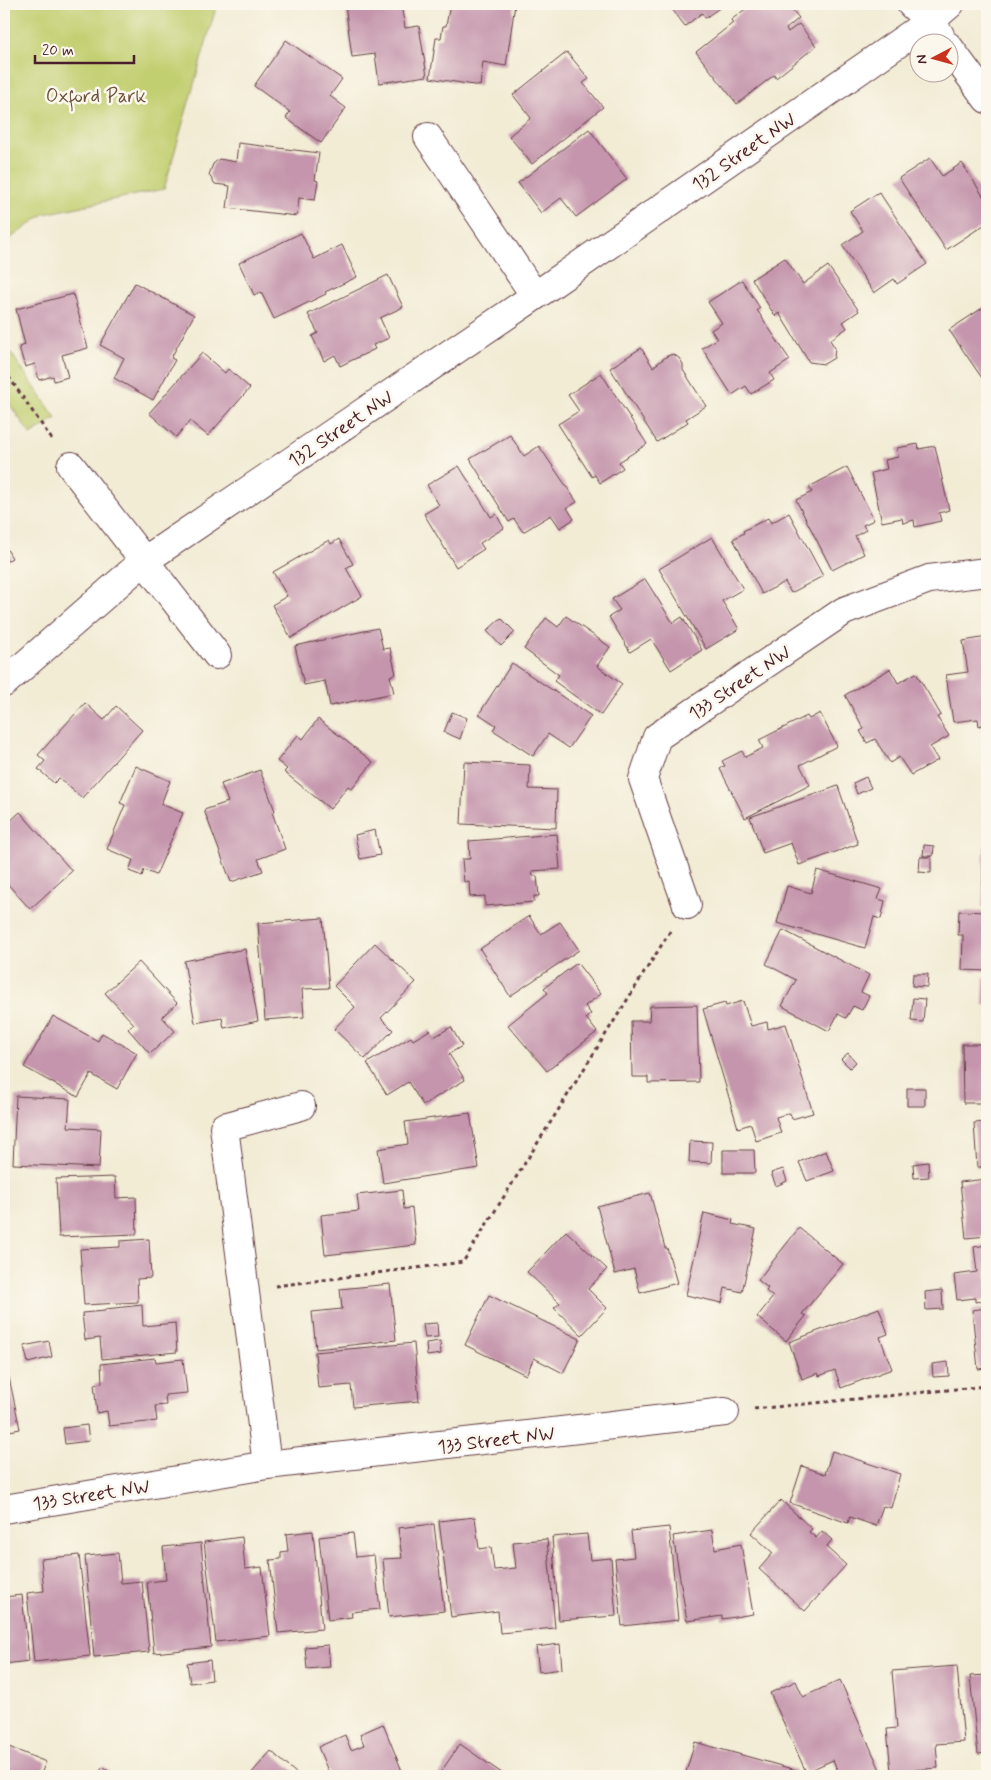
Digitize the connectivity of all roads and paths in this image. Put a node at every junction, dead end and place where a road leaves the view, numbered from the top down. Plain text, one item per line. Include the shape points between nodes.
1 (930, 9) edge
2 (941, 32) edge
3 (958, 60) edge
4 (987, 99) edge
5 (428, 137) dead end
6 (535, 296) junction
7 (4, 370) edge
8 (71, 466) joint
9 (144, 561) junction
10 (987, 572) edge
11 (217, 655) dead end
12 (4, 683) edge
13 (687, 905) joint
14 (301, 1106) dead end
15 (245, 1290) junction
16 (987, 1386) edge
17 (725, 1412) joint
18 (267, 1465) junction
19 (4, 1509) edge

1 - 2 street
1 - 6 street, 132 Street NW
3 - 4 street
5 - 6 street
6 - 9 street, 132 Street NW
7 - 8 path
8 - 9 street
9 - 11 street
9 - 12 street, 132 Street NW
10 - 13 street, 133 Street NW via 929,579 844,611 657,737 643,779
13 - 15 path via 463,1262
14 - 15 street via 224,1127
15 - 18 street
16 - 17 path
17 - 18 street, 133 Street NW
18 - 19 street, 133 Street NW

